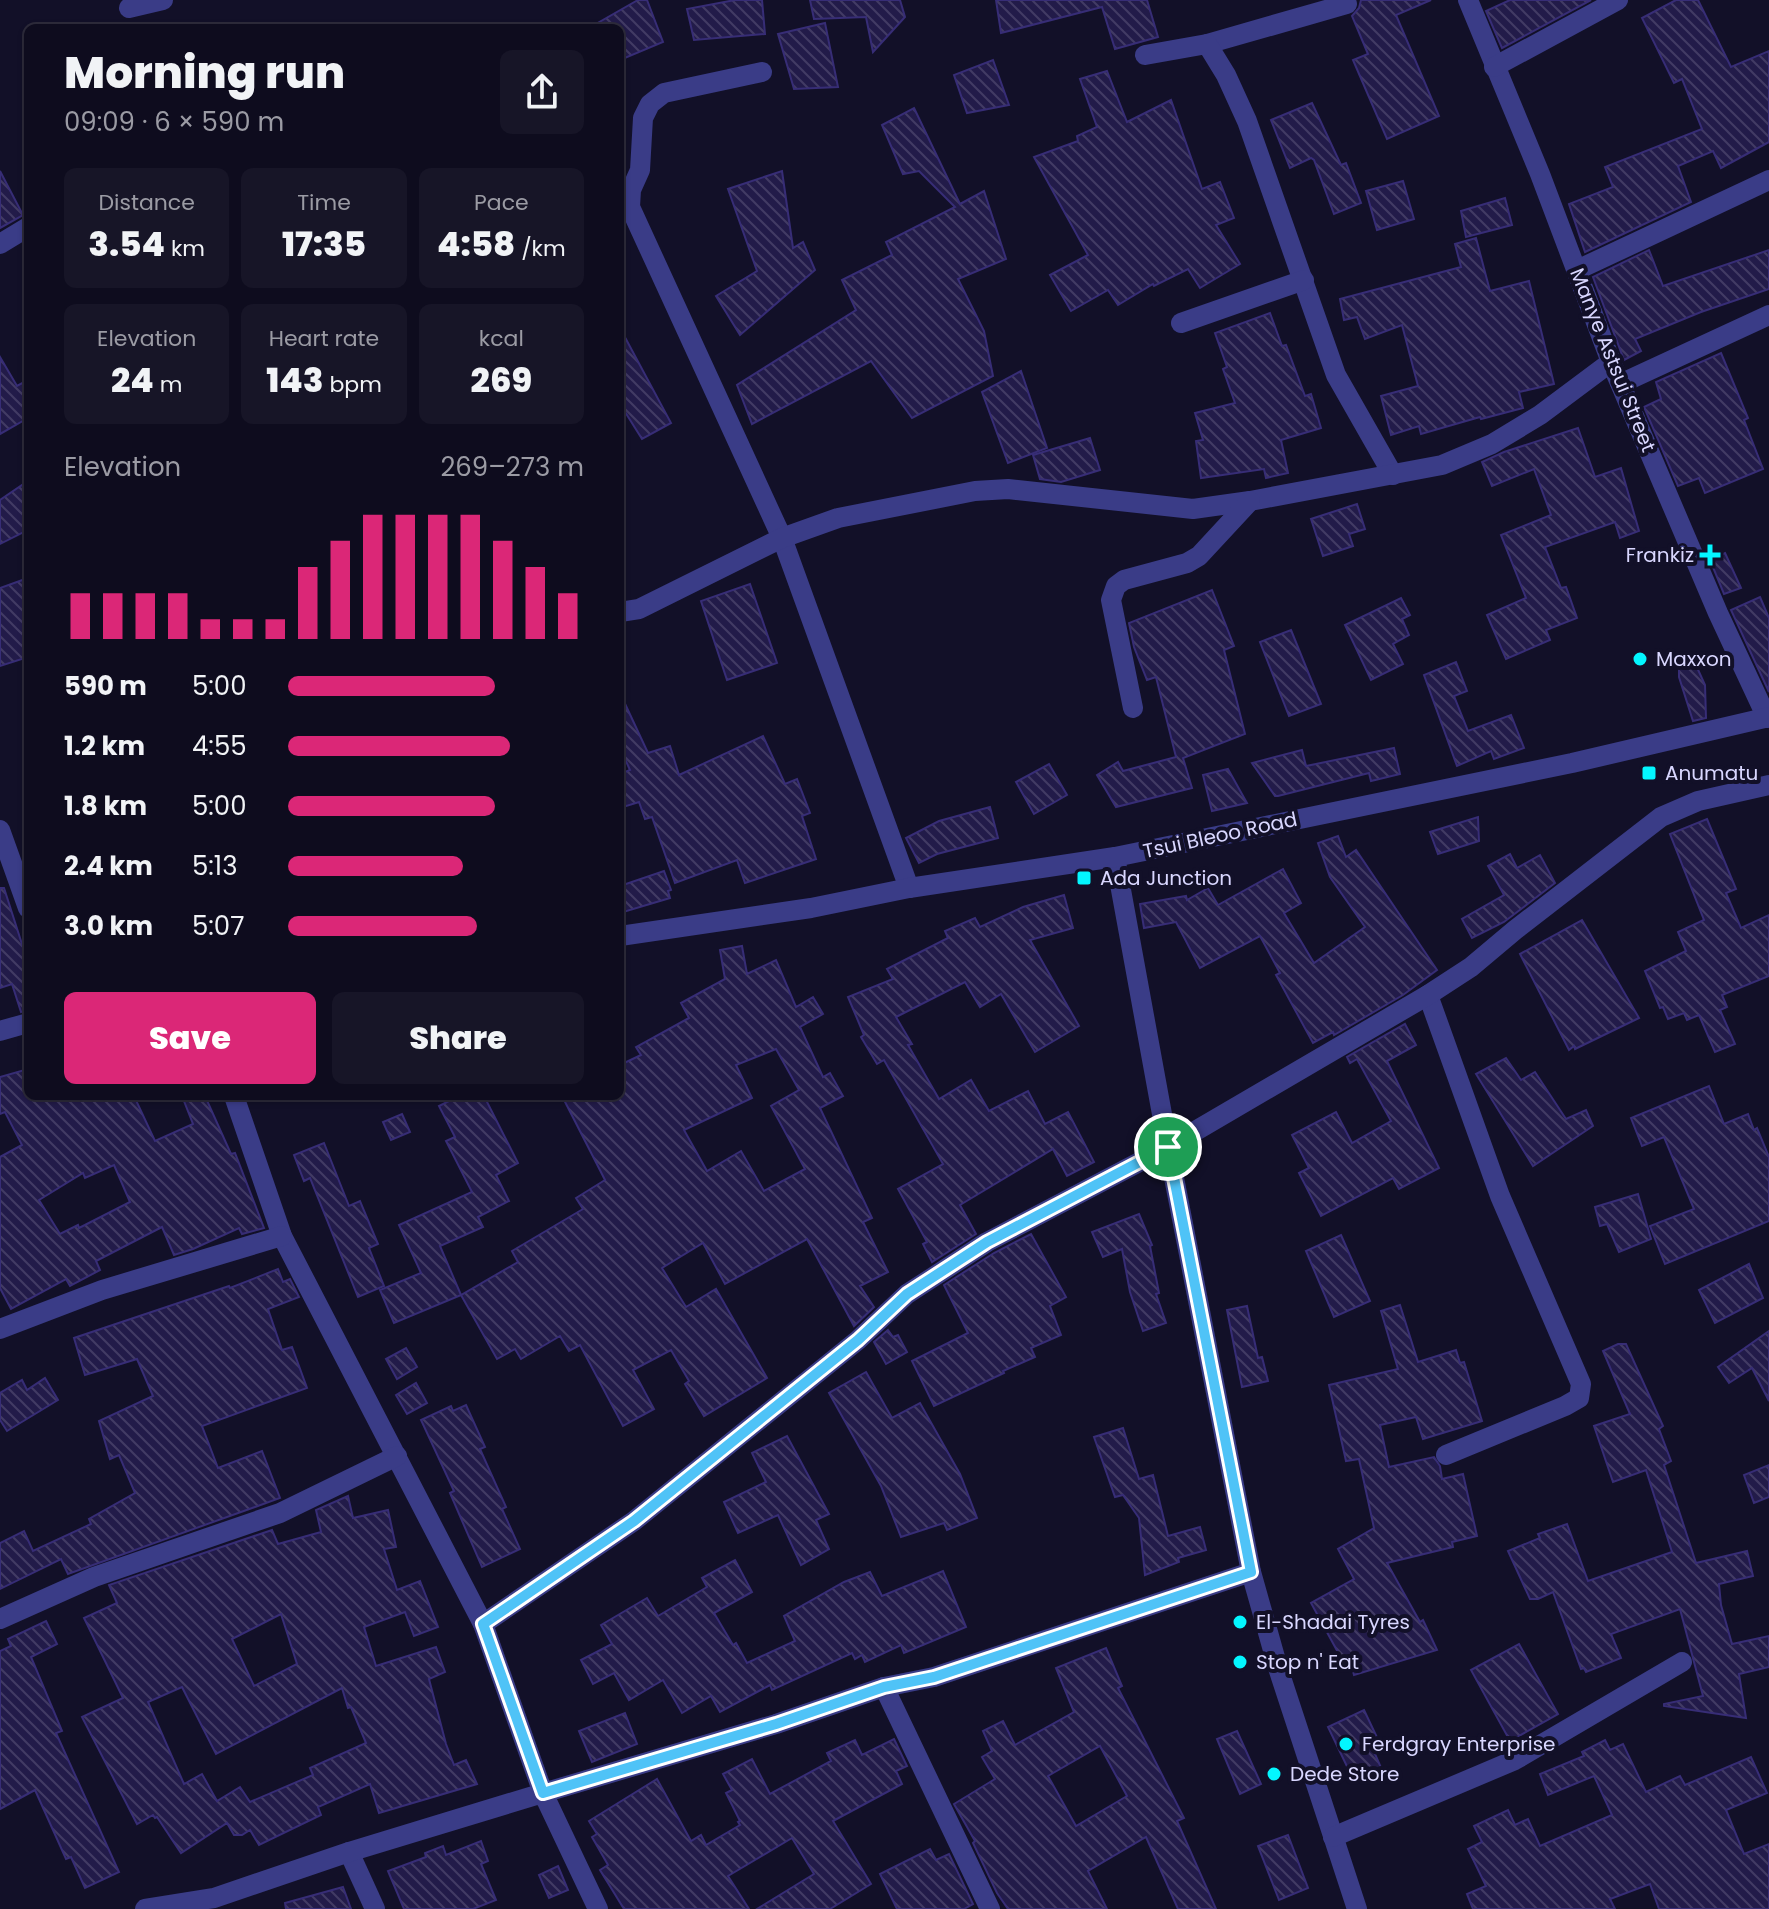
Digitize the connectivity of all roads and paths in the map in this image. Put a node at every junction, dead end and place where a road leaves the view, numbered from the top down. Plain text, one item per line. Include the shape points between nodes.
1 (163, 0) edge
2 (1468, 0) edge
3 (1618, 0) edge
4 (1347, 4) dead end
5 (129, 12) edge
6 (1207, 44) junction
7 (1145, 55) dead end
8 (1494, 67) junction
9 (762, 72) dead end
10 (1769, 180) edge
11 (24, 229) edge
12 (0, 244) edge
13 (1577, 270) junction
14 (1304, 280) junction
15 (1769, 315) edge
16 (1181, 323) dead end
17 (1611, 362) junction
18 (1622, 383) junction
19 (1393, 475) junction
20 (1250, 501) junction
21 (782, 538) junction
22 (624, 611) edge
23 (1133, 708) dead end
24 (1768, 717) edge
25 (1769, 785) edge
26 (0, 830) edge
27 (1115, 857) junction
28 (909, 888) junction
29 (24, 897) edge
30 (624, 935) edge
31 (1428, 995) junction
32 (24, 1024) edge
33 (0, 1031) edge
34 (235, 1100) edge
35 (1168, 1147) junction
36 (282, 1236) junction
37 (0, 1329) edge
38 (1446, 1455) dead end
39 (397, 1456) junction
40 (1251, 1572) junction
41 (0, 1619) edge
42 (483, 1624) junction
43 (1682, 1662) dead end
44 (884, 1687) junction
45 (543, 1793) junction
46 (1333, 1837) junction
47 (349, 1852) junction
48 (145, 1909) edge
49 (375, 1909) edge
50 (598, 1909) edge
51 (990, 1909) edge
52 (1357, 1909) edge

1 - 5 street
2 - 8 street, Manye Astsui Street
3 - 8 street
4 - 6 street
6 - 7 street
6 - 14 street via 1247,121
8 - 13 street, Manye Astsui Street
9 - 21 street via 664,93 650,104 643,118 640,170 630,207
10 - 13 street
11 - 12 street
13 - 17 street, Manye Astsui Street
14 - 16 street
14 - 19 street via 1336,375
15 - 18 street
17 - 18 street, Manye Astsui Street
17 - 19 street via 1492,444 1442,465
18 - 24 street, Manye Astsui Street via 1718,613
19 - 20 street
20 - 21 street via 1177,509 1008,489 975,491 838,518
20 - 23 street via 1199,556 1116,586 1111,600
21 - 22 street via 639,609
21 - 28 street
24 - 27 street, Tsui Bleoo Road
25 - 31 street via 1698,801 1661,817
26 - 29 street
27 - 28 street, Tsui Bleoo Road
27 - 35 street
28 - 30 street, Tsui Bleoo Road
31 - 35 street
31 - 38 street via 1500,1196 1581,1384 1579,1398 1565,1406
32 - 33 street
34 - 36 street
35 - 40 street
35 - 42 street via 987,1242 907,1294 858,1340 634,1521
36 - 37 street via 102,1290
36 - 39 street
39 - 41 street via 280,1513 94,1577
39 - 42 street
40 - 44 street via 934,1677
40 - 46 street
42 - 45 street
43 - 46 street via 1515,1760
44 - 45 street
44 - 51 street
45 - 47 street
45 - 50 street
46 - 52 street
47 - 48 street via 214,1898
47 - 49 street

